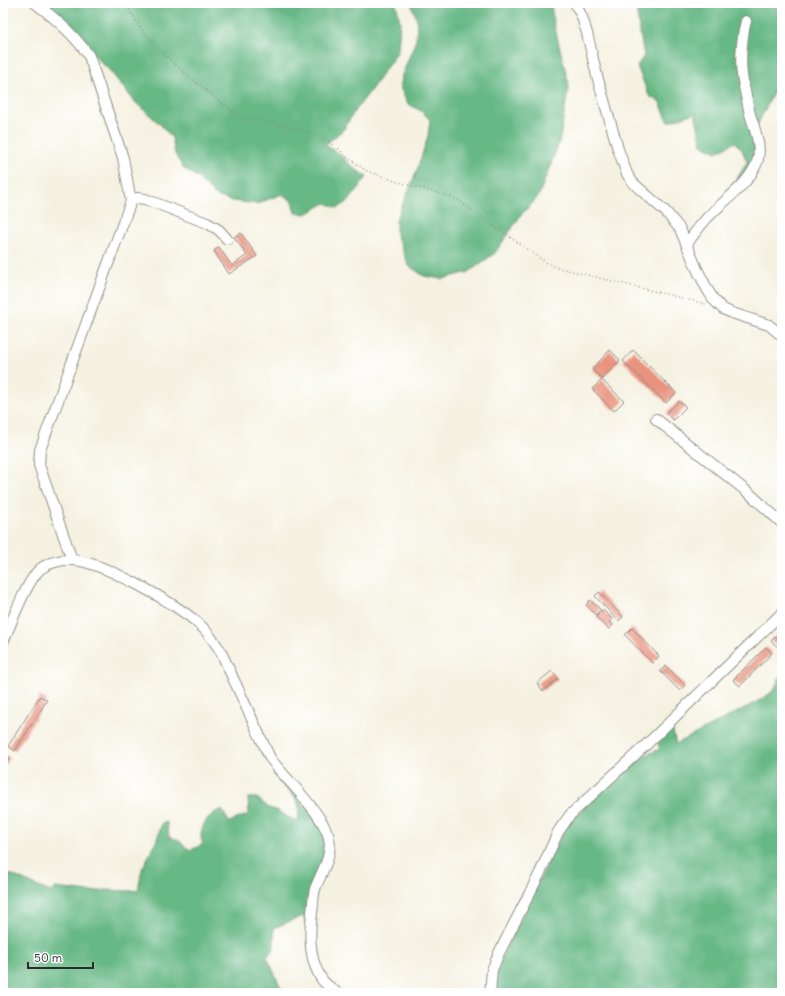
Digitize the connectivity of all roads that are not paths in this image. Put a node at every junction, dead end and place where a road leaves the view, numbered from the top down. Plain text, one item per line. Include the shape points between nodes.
1 (35, 3) edge
2 (575, 3) edge
3 (746, 20) dead end
4 (132, 201) junction
5 (227, 239) dead end
6 (687, 244) junction
7 (782, 336) edge
8 (656, 419) dead end
9 (782, 523) edge
10 (72, 560) junction
11 (782, 613) edge
12 (3, 642) edge
13 (337, 993) edge
14 (490, 993) edge

1 - 4 street via 80,42 89,56 123,158
2 - 6 street via 588,33 618,149 627,174 641,191 666,212 680,229
3 - 6 street via 742,74 758,138 759,155 756,166 747,179 712,212
4 - 5 street via 138,198 145,199 207,223 219,230
4 - 10 street via 40,450 39,465
6 - 7 street via 697,270 714,300 732,313 769,325
8 - 9 street
10 - 12 street via 53,563 39,570 25,593
10 - 13 street via 92,564 116,574 189,616 200,624 220,650 270,758 305,797 329,836 331,848 315,892 310,944 318,972
11 - 14 street via 563,824 499,953 492,970

